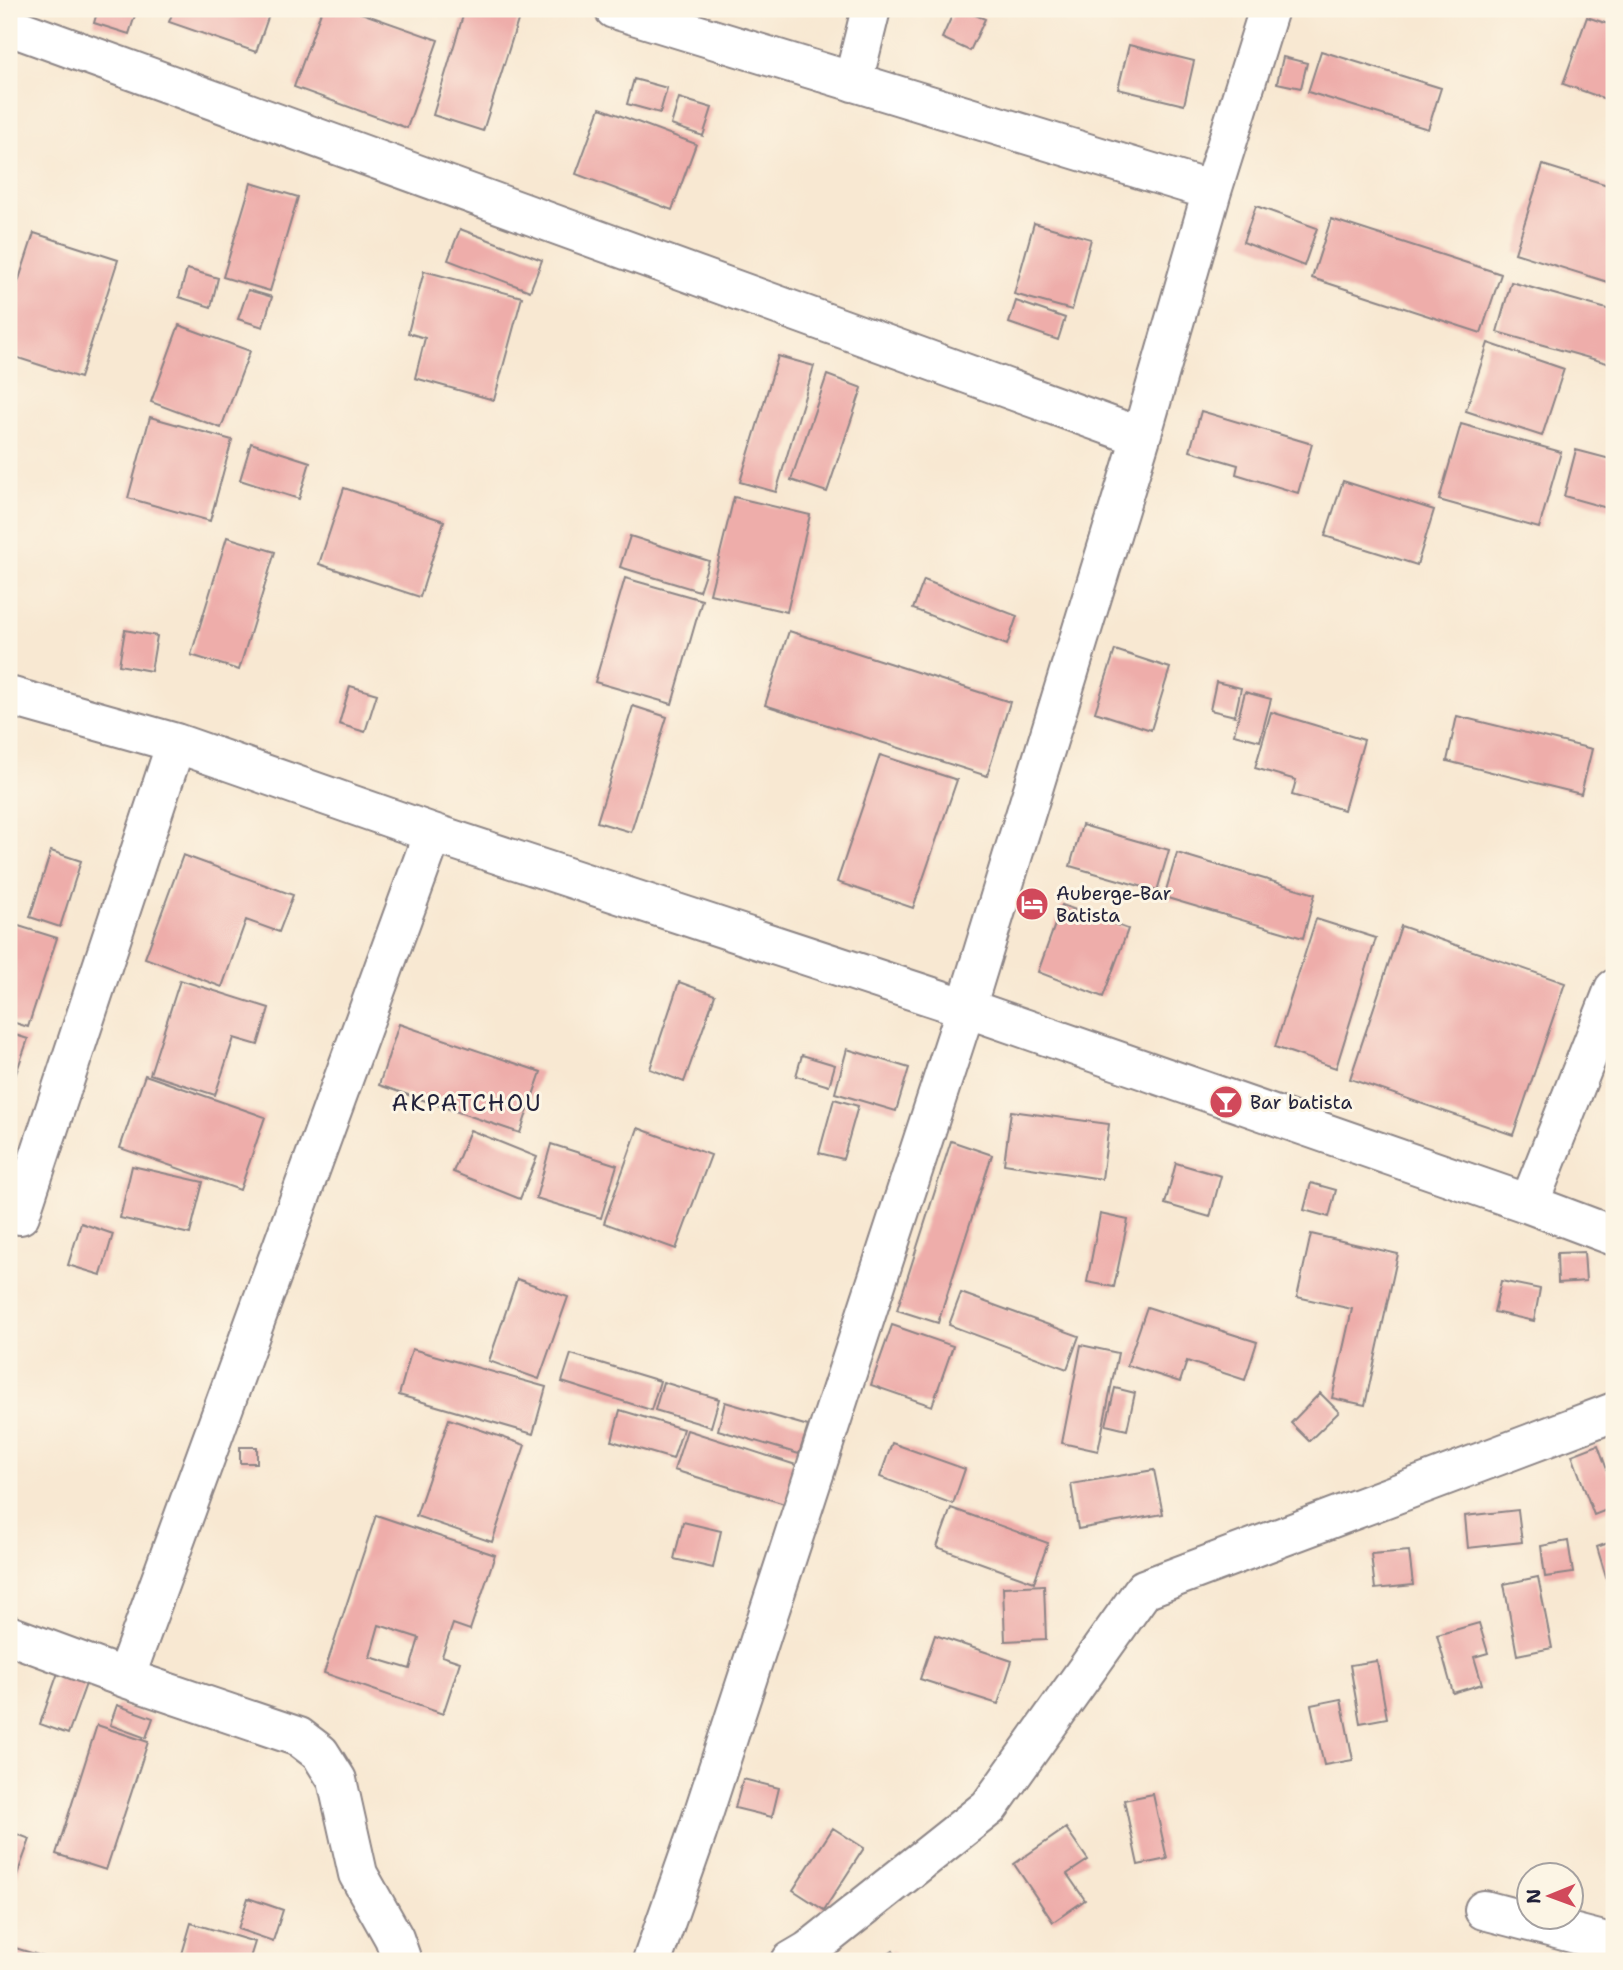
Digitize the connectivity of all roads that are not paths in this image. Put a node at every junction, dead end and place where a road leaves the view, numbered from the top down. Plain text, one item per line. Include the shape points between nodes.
1 (614, 9) edge
2 (871, 9) edge
3 (1269, 9) edge
4 (9, 26) edge
5 (853, 82) junction
6 (1212, 191) junction
7 (1141, 437) junction
8 (9, 696) edge
9 (176, 743) junction
10 (433, 833) junction
11 (1614, 989) edge
12 (965, 1008) junction
13 (1529, 1204) junction
14 (20, 1215) dead end
15 (1614, 1236) edge
16 (1614, 1412) edge
17 (9, 1635) edge
18 (125, 1678) junction
19 (1485, 1910) dead end
20 (1614, 1944) edge
21 (402, 1961) edge
22 (652, 1961) edge
23 (791, 1961) edge

1 - 5 street
2 - 5 street
3 - 6 street
4 - 7 street
5 - 6 street
6 - 7 street
7 - 12 street
8 - 9 street
9 - 10 street
9 - 14 street
10 - 12 street
10 - 18 street
11 - 13 street
12 - 13 street
12 - 22 street
13 - 15 street
16 - 23 street via 1144,1589 989,1807
17 - 18 street
18 - 21 street via 299,1737 320,1753 337,1780 358,1874
19 - 20 street

